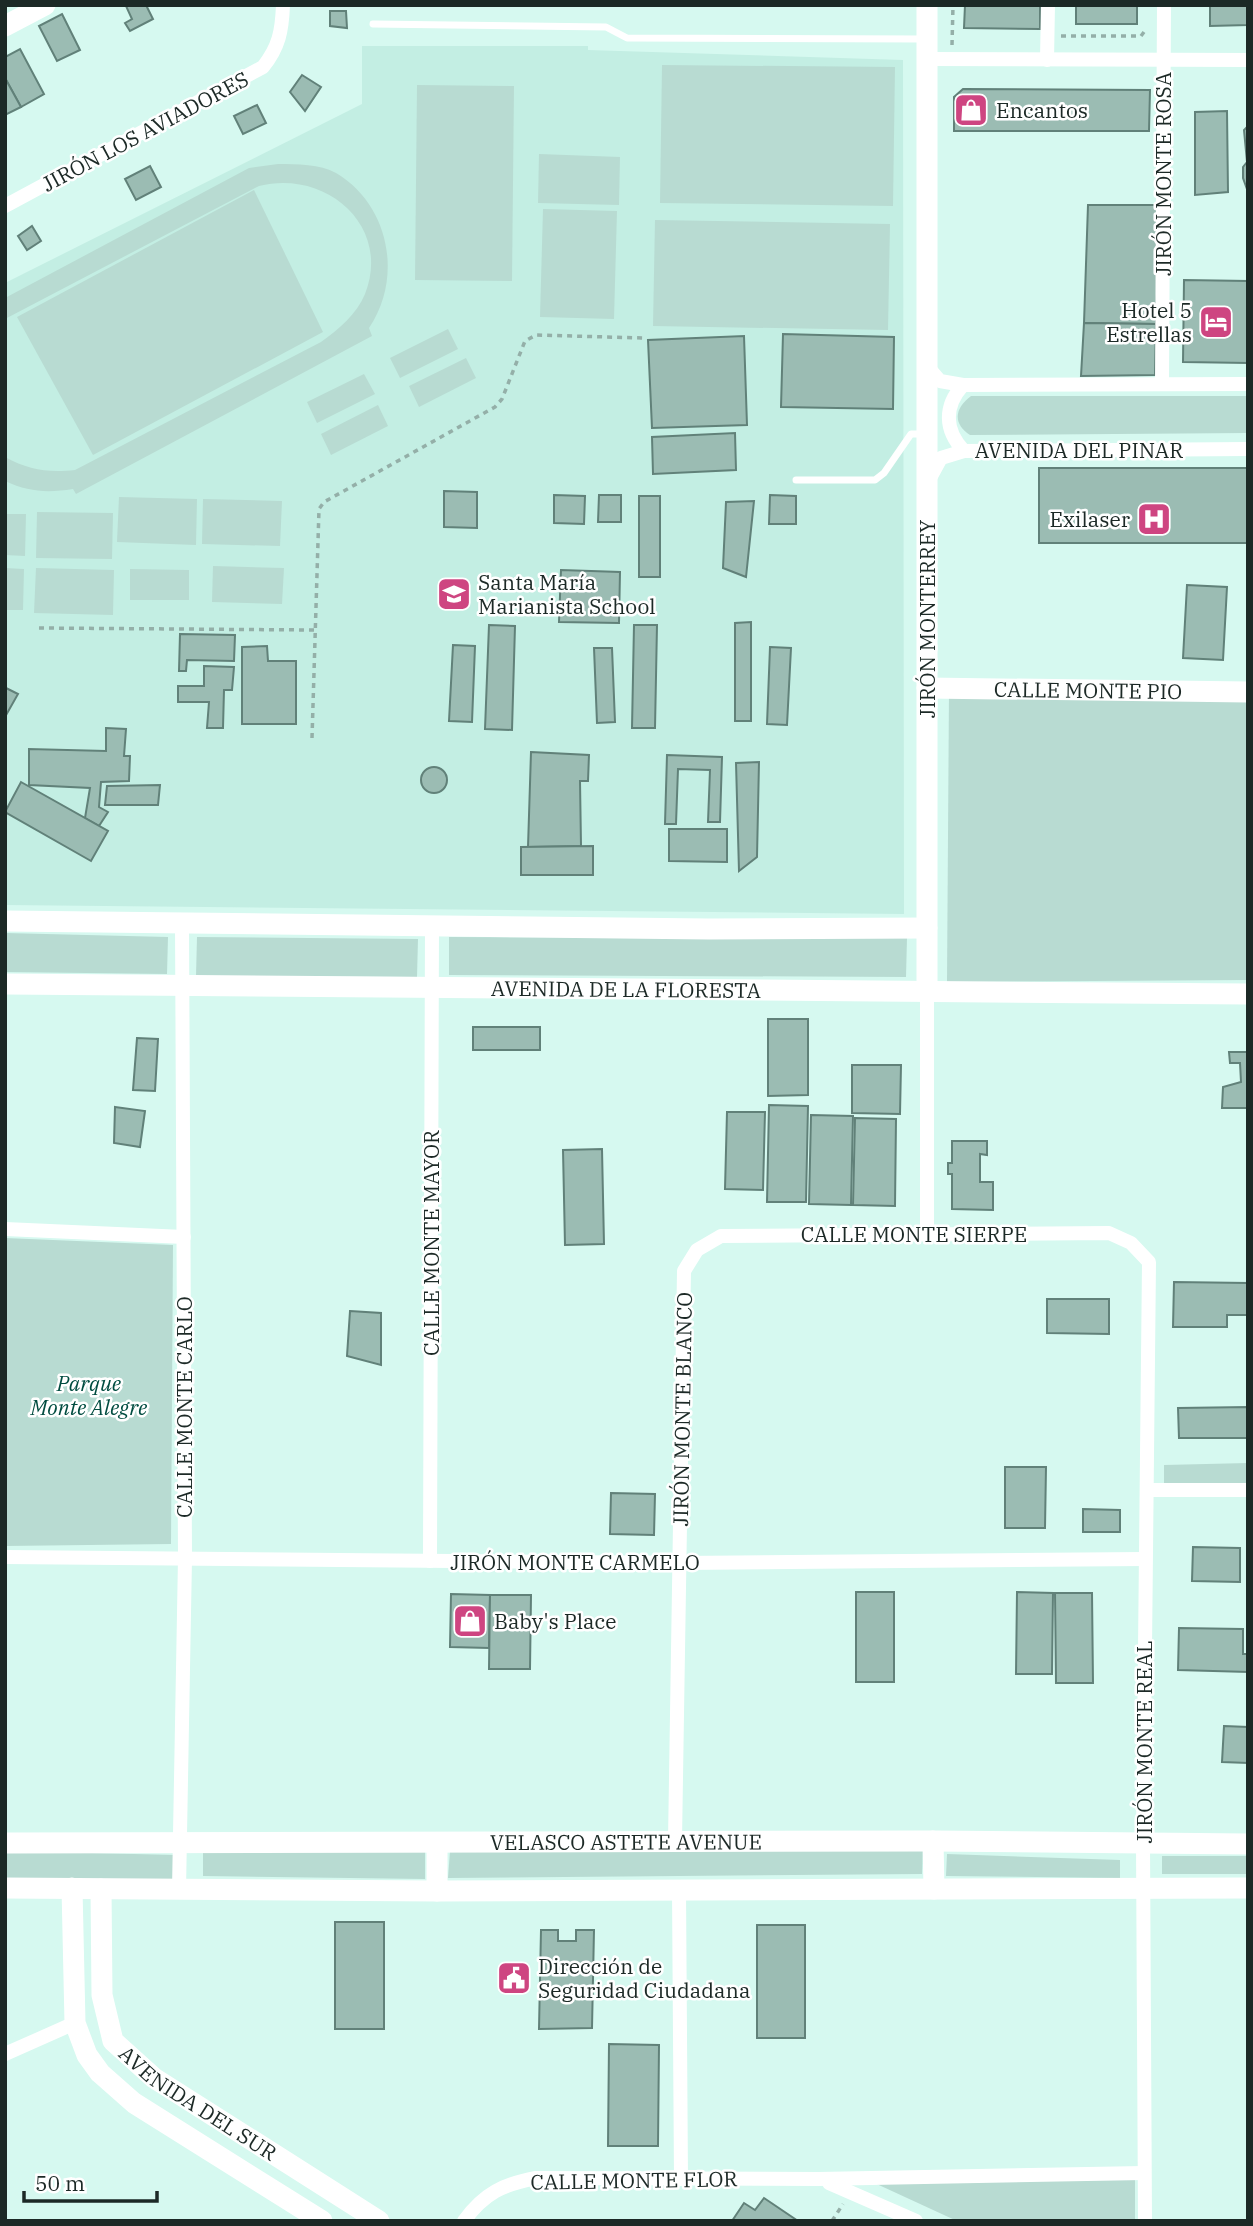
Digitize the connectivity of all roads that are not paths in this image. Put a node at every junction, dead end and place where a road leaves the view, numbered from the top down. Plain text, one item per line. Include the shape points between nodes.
1 (45, 5) edge
2 (284, 5) edge
3 (927, 5) edge
4 (1048, 5) edge
5 (1164, 5) edge
6 (373, 24) dead end
7 (5, 26) edge
8 (927, 49) junction
9 (1047, 60) junction
10 (1164, 60) junction
11 (1248, 60) edge
12 (5, 206) edge
13 (927, 366) junction
14 (1162, 384) junction
15 (1248, 384) edge
16 (963, 385) junction
17 (925, 434) junction
18 (964, 450) junction
19 (1248, 450) edge
20 (796, 480) dead end
21 (927, 484) junction
22 (927, 688) junction
23 (1248, 692) edge
24 (5, 921) edge
25 (182, 923) junction
26 (432, 925) junction
27 (927, 928) junction
28 (5, 985) edge
29 (181, 986) junction
30 (432, 988) junction
31 (927, 992) junction
32 (1248, 994) edge
33 (5, 1229) edge
34 (927, 1233) junction
35 (184, 1237) junction
36 (1149, 1262) joint
37 (684, 1271) joint
38 (1147, 1490) junction
39 (1248, 1490) edge
40 (5, 1557) edge
41 (185, 1558) junction
42 (1146, 1559) junction
43 (430, 1561) junction
44 (681, 1563) junction
45 (675, 1841) junction
46 (933, 1841) junction
47 (1143, 1842) junction
48 (5, 1843) edge
49 (437, 1843) junction
50 (1248, 1844) edge
51 (180, 1845) junction
52 (5, 1888) edge
53 (72, 1888) junction
54 (1144, 1888) junction
55 (1248, 1888) edge
56 (101, 1889) junction
57 (679, 1889) junction
58 (934, 1889) junction
59 (179, 1890) junction
60 (437, 1891) junction
61 (75, 2023) junction
62 (5, 2054) edge
63 (1144, 2173) junction
64 (681, 2179) junction
65 (818, 2179) junction
66 (321, 2221) edge
67 (379, 2221) edge
68 (464, 2221) edge
69 (916, 2221) edge
70 (1145, 2221) edge

1 - 7 street
2 - 12 street, JIRÓN LOS AVIADORES via 276,50 263,67
3 - 8 street, JIRÓN MONTERREY
4 - 9 street
5 - 10 street, JIRÓN MONTE ROSA
6 - 8 lane via 606,27 627,38
8 - 9 street via 951,60
8 - 13 street, JIRÓN MONTERREY
9 - 10 street
10 - 11 street
10 - 14 street, JIRÓN MONTE ROSA
13 - 16 street via 940,381
13 - 17 street, JIRÓN MONTERREY
14 - 15 street
14 - 16 street
16 - 18 street via 955,394 948,418 955,442
17 - 20 lane via 911,434 875,480
17 - 21 street, JIRÓN MONTERREY
18 - 19 street, AVENIDA DEL PINAR
18 - 21 street, AVENIDA DEL PINAR via 941,458
21 - 22 street, JIRÓN MONTERREY
22 - 23 street, CALLE MONTE PIO
22 - 27 street, JIRÓN MONTERREY
24 - 25 street
25 - 26 street
25 - 29 street, CALLE MONTE CARLO
26 - 27 street
26 - 30 street, CALLE MONTE MAYOR
27 - 31 street, JIRÓN MONTERREY
28 - 29 street, AVENIDA DE LA FLORESTA
29 - 30 street, AVENIDA DE LA FLORESTA
29 - 35 street, CALLE MONTE CARLO
30 - 31 street, AVENIDA DE LA FLORESTA
30 - 43 street, CALLE MONTE MAYOR
31 - 32 street, AVENIDA DE LA FLORESTA
31 - 34 street, JIRÓN MONTERREY
33 - 35 street
34 - 36 street, CALLE MONTE SIERPE via 1109,1233 1131,1243
34 - 37 street, CALLE MONTE SIERPE via 721,1236 697,1250
35 - 41 street, CALLE MONTE CARLO
36 - 38 street, JIRÓN MONTE REAL
37 - 44 street, JIRÓN MONTE BLANCO
38 - 39 street
38 - 42 street, JIRÓN MONTE REAL
40 - 41 street, JIRÓN MONTE CARMELO
41 - 43 street, JIRÓN MONTE CARMELO
41 - 51 street, CALLE MONTE CARLO
42 - 44 street, JIRÓN MONTE CARMELO
42 - 47 street, JIRÓN MONTE REAL
43 - 44 street, JIRÓN MONTE CARMELO
44 - 45 street, JIRÓN MONTE BLANCO
45 - 46 street, VELASCO ASTETE AVENUE
45 - 49 street, VELASCO ASTETE AVENUE
46 - 47 street, VELASCO ASTETE AVENUE
46 - 58 street
47 - 50 street, VELASCO ASTETE AVENUE
47 - 54 street, JIRÓN MONTE REAL
48 - 51 street, VELASCO ASTETE AVENUE
49 - 51 street, VELASCO ASTETE AVENUE
49 - 60 street
51 - 59 street, CALLE MONTE CARLO
52 - 53 street
53 - 56 street
53 - 61 street, AVENIDA DEL SUR
54 - 55 street
54 - 58 street
54 - 63 street, JIRÓN MONTE REAL
56 - 59 street
56 - 67 street, AVENIDA DEL SUR via 102,1995 113,2041 154,2078
57 - 58 street
57 - 60 street
57 - 64 street
59 - 60 street
61 - 62 street
61 - 66 street, AVENIDA DEL SUR via 87,2055 121,2093
63 - 65 street, CALLE MONTE FLOR
63 - 70 street, JIRÓN MONTE REAL
64 - 65 street, CALLE MONTE FLOR
64 - 68 street, CALLE MONTE FLOR via 536,2178 507,2184 487,2196
65 - 69 street, CALLE MONTE FLOR

